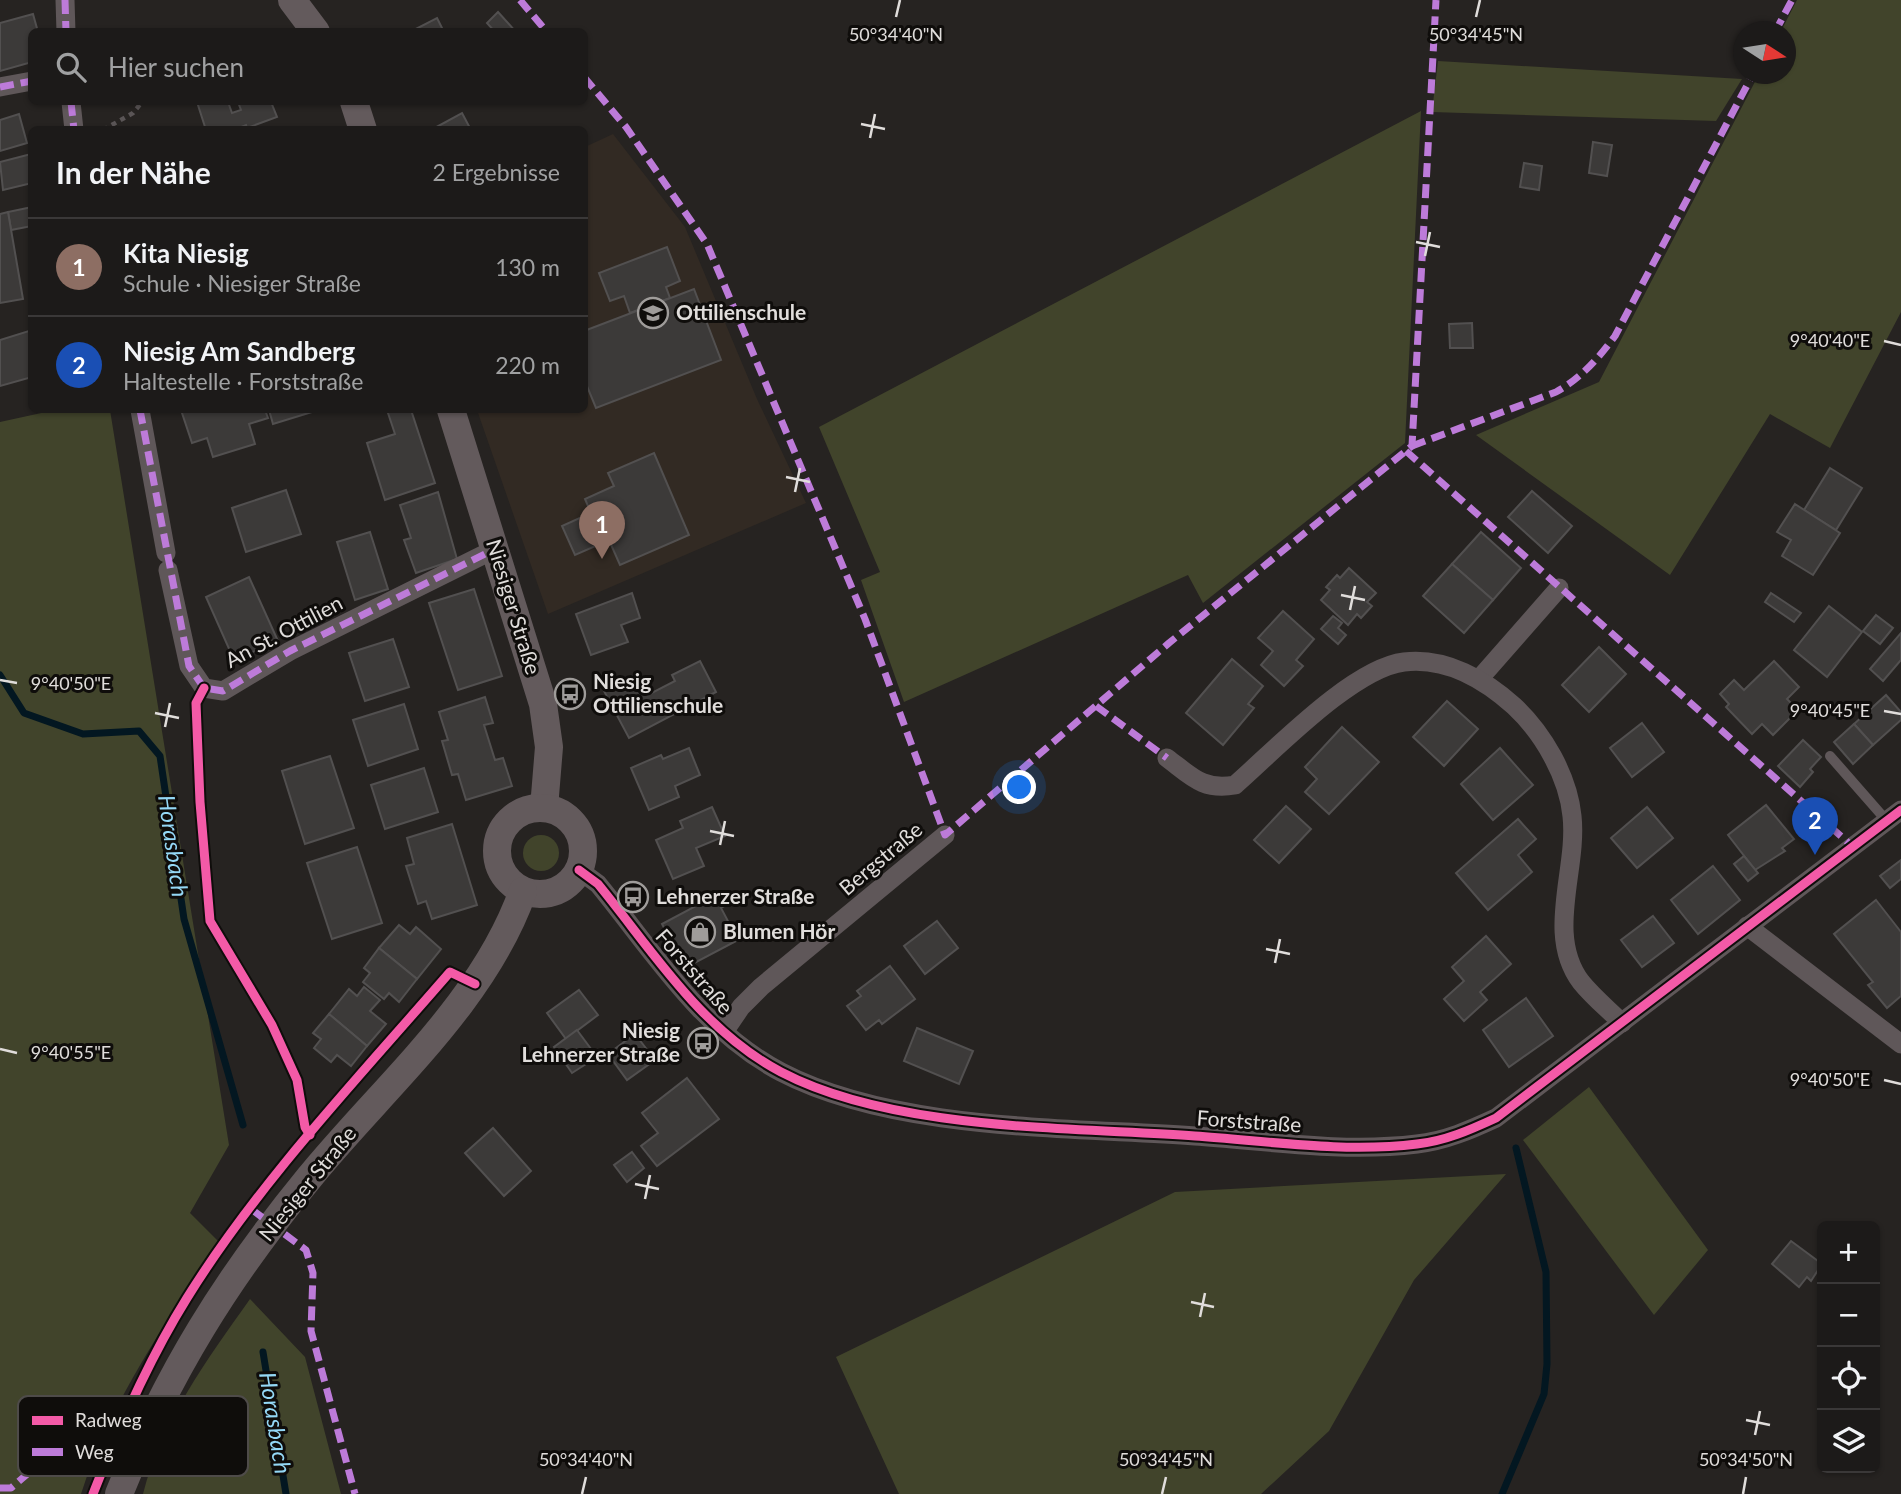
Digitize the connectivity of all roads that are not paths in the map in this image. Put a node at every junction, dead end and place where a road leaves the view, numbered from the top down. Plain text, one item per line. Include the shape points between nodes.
1 (65, 0) edge
2 (292, 0) edge
3 (66, 28) edge
4 (314, 28) edge
5 (28, 82) edge
6 (0, 87) edge
7 (71, 105) edge
8 (355, 105) edge
9 (74, 126) edge
10 (362, 126) edge
11 (141, 413) edge
12 (452, 413) edge
13 (495, 550) junction
14 (1559, 588) dead end
15 (1480, 678) junction
16 (1830, 756) dead end
17 (1167, 758) dead end
18 (544, 808) junction
19 (1894, 815) edge
20 (945, 835) dead end
21 (579, 870) junction
22 (523, 891) junction
23 (1747, 926) junction
24 (1622, 1023) junction
25 (724, 1032) junction
26 (1901, 1044) edge
27 (162, 1396) edge
28 (127, 1476) edge
29 (119, 1494) edge

1 - 3 street
2 - 4 main road
5 - 6 street
7 - 9 street
8 - 10 main road
11 - 13 street, An St. Ottilien via 190,666 204,688 223,691 290,651
12 - 13 main road, Niesiger Straße
13 - 18 main road, Niesiger Straße via 543,704 549,747
14 - 15 street
15 - 17 street via 1433,663 1404,662 1376,670 1327,704 1235,785 1215,789
15 - 24 street via 1524,716 1562,776 1572,816 1573,861 1563,920 1569,958 1581,981
16 - 19 lane
18 - 21 main road via 569,819 578,830 582,843
18 - 22 main road via 518,814 507,822 496,847 503,874
19 - 23 street, Forststraße
20 - 25 street, Bergstraße via 761,987
21 - 22 main road via 561,889 536,895
21 - 25 street, Forststraße via 598,884 688,997
22 - 27 main road, Niesiger Straße via 503,939 475,984 309,1178 218,1299
23 - 24 street, Forststraße
23 - 26 street
24 - 25 street, Forststraße via 1496,1118 1445,1140 1362,1147 915,1114 851,1098 782,1072
28 - 29 main road, Niesiger Straße

